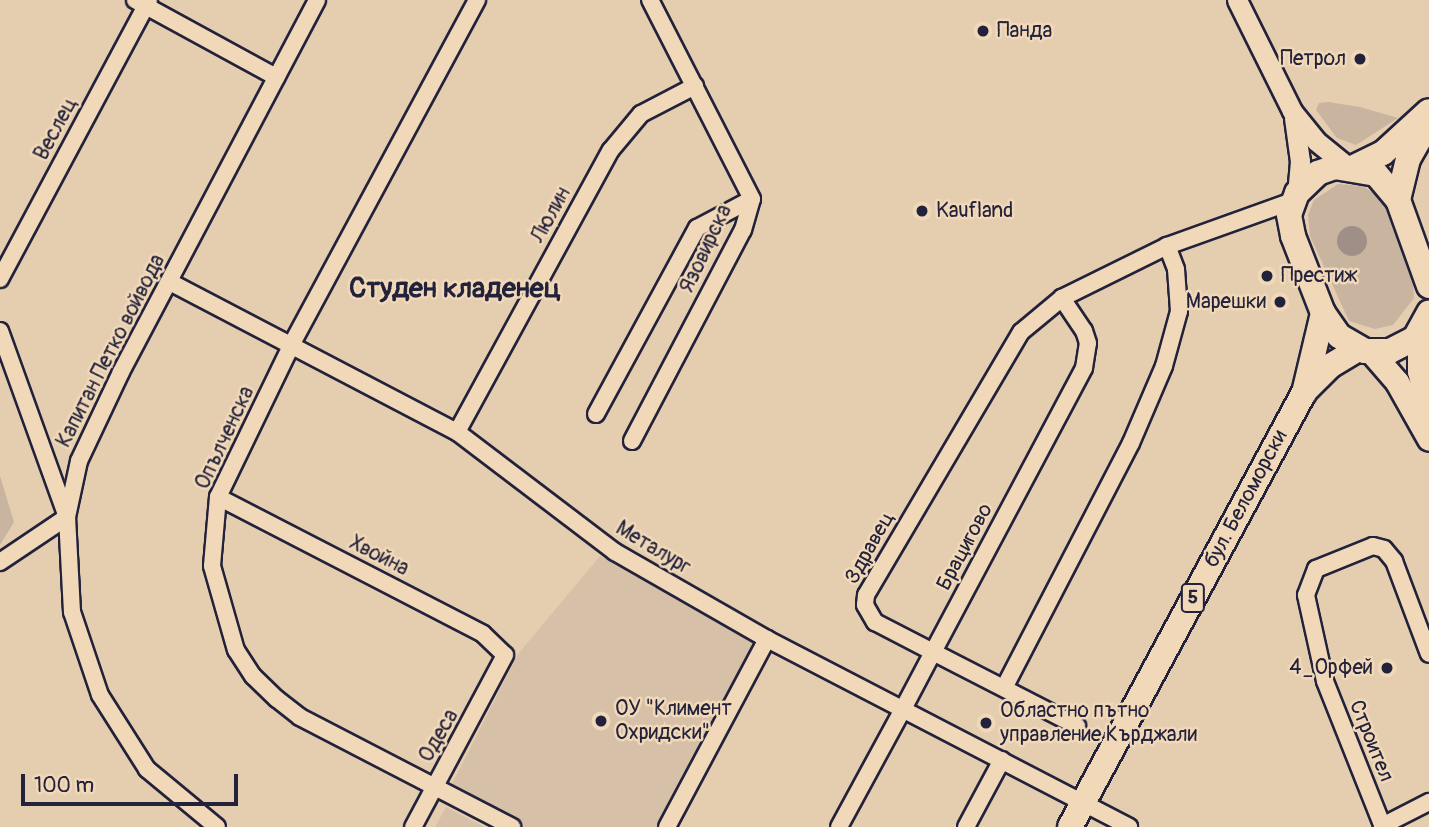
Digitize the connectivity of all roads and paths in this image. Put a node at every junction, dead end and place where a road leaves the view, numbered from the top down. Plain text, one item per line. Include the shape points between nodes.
1 (317, 0) edge
2 (477, 0) edge
3 (650, 0) edge
4 (1237, 0) edge
5 (143, 2) edge
6 (276, 77) junction
7 (695, 86) junction
8 (1292, 111) junction
9 (1429, 111) edge
10 (1429, 123) edge
11 (1351, 166) junction
12 (1295, 197) junction
13 (752, 199) junction
14 (1398, 200) junction
15 (1255, 218) junction
16 (1291, 228) junction
17 (1167, 246) junction
18 (0, 279) edge
19 (170, 282) junction
20 (1429, 286) edge
21 (1056, 302) junction
22 (1323, 313) junction
23 (1424, 324) edge
24 (0, 331) edge
25 (292, 344) junction
26 (1365, 351) junction
27 (1304, 393) junction
28 (1429, 410) edge
29 (596, 414) dead end
30 (457, 432) junction
31 (1429, 439) edge
32 (632, 441) dead end
33 (218, 496) junction
34 (66, 517) junction
35 (0, 562) edge
36 (767, 639) junction
37 (933, 652) junction
38 (1429, 654) edge
39 (503, 666) joint
40 (1004, 688) junction
41 (903, 709) junction
42 (1077, 726) dead end
43 (1002, 760) junction
44 (434, 786) junction
45 (1429, 802) edge
46 (1083, 803) junction
47 (217, 827) edge
48 (413, 827) edge
49 (512, 827) edge
50 (667, 827) edge
51 (839, 827) edge
52 (966, 827) edge
53 (1070, 827) edge
54 (1129, 827) edge
55 (1383, 827) edge

1 - 6 street, Капитан Петко войвода
2 - 25 street, Опълченска
3 - 7 street, Язовирска
4 - 8 street
5 - 6 street
5 - 18 street, Веслец
6 - 19 street, Капитан Петко войвода
7 - 13 street, Язовирска
7 - 30 street, Люлин via 641,114 611,150
8 - 11 street via 1316,141
8 - 12 street via 1300,154
9 - 11 main road via 1383,153
10 - 14 main road via 1408,159
11 - 12 main road via 1318,173
11 - 14 main road via 1382,179
12 - 15 street
12 - 16 main road
13 - 29 street via 697,228
13 - 32 street, Язовирска via 743,230
14 - 20 main road
15 - 16 street
15 - 17 street
16 - 22 main road
17 - 21 street
17 - 40 street via 1176,269 1179,311 1164,366 1131,443
19 - 25 street, Металург
19 - 34 street, Капитан Петко войвода via 79,461
21 - 37 street, Брацигово via 1084,331 1084,368
21 - 37 street, Здравец via 1021,332 866,595 869,617
22 - 26 main road via 1339,336
22 - 27 main road, бул. Беломорски / 5
23 - 26 main road, 5 via 1396,350
23 - 28 main road via 1419,371
24 - 34 street
25 - 30 street, Металург
25 - 33 street, Опълченска
26 - 27 main road, бул. Беломорски / 5 via 1330,366
26 - 31 main road via 1397,382
27 - 46 main road, бул. Беломорски / 5
30 - 36 street, Металург via 615,552
33 - 39 street, Хвойна via 483,634 505,655
33 - 44 street, Опълченска via 212,530 214,580 236,650 253,676 300,717
34 - 35 street
34 - 47 street, Капитан Петко войвода via 72,612 100,695 147,769
36 - 41 street, Металург
36 - 50 street
37 - 40 street, Здравец
37 - 41 street, Брацигово
38 - 55 street, Строител via 1394,561 1384,549 1373,546 1316,569 1306,595 1325,681
39 - 44 street, Одеса
40 - 42 street, Здравец
41 - 43 street, Металург
41 - 51 street, Брацигово
43 - 46 street, Металург
43 - 52 street
44 - 48 street, Одеса
44 - 49 street, Опълченска
45 - 55 street, Строител
46 - 53 main road, бул. Беломорски / 5
46 - 54 street, Металург

